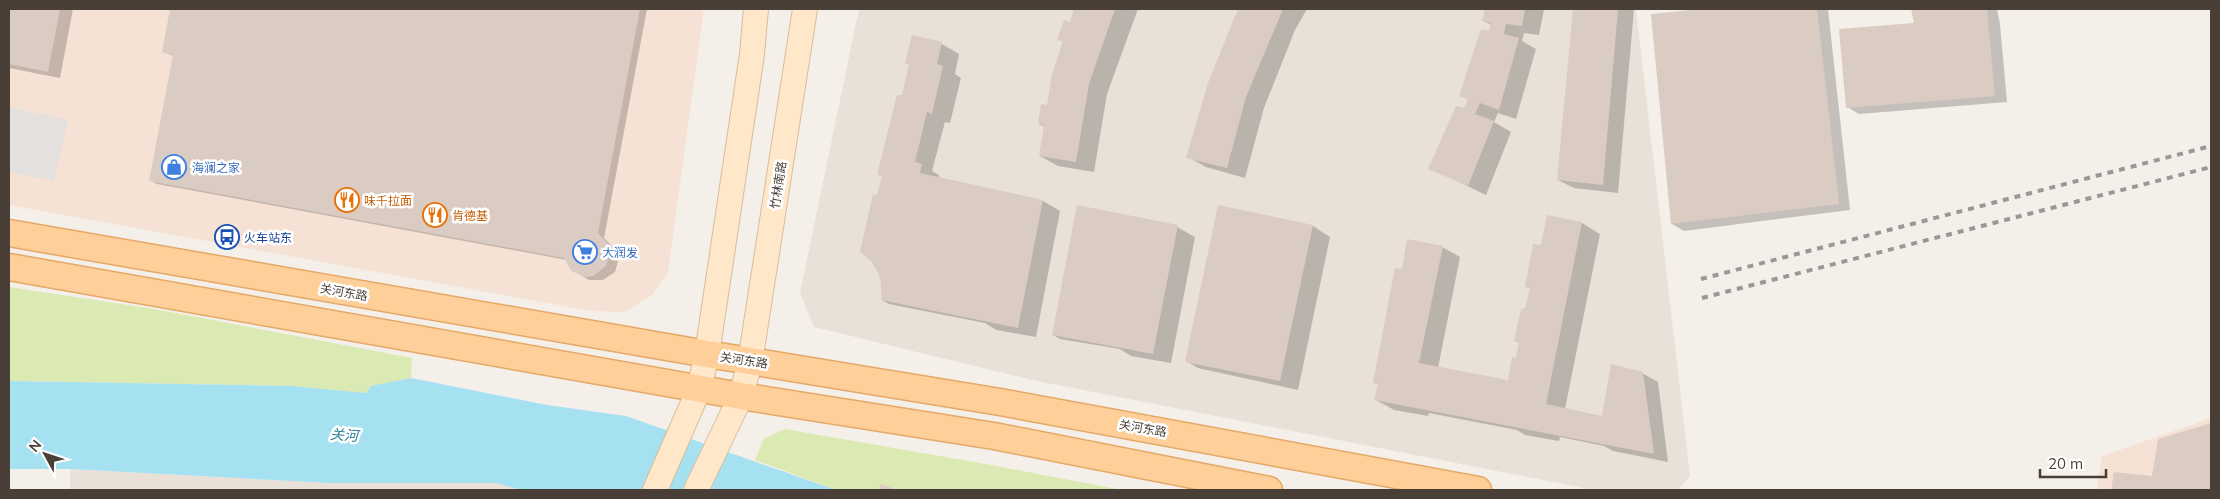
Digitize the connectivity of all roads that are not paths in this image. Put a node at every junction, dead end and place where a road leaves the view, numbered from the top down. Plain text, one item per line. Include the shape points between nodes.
1 (756, 9) edge
2 (804, 9) edge
3 (9, 233) edge
4 (9, 267) edge
5 (707, 354) junction
6 (750, 362) junction
7 (699, 388) junction
8 (740, 396) junction
9 (655, 490) edge
10 (696, 490) edge
11 (1269, 490) edge
12 (1478, 490) edge

1 - 5 main road
2 - 6 main road, 竹林南路
3 - 5 main road, 关河东路
4 - 7 main road
5 - 6 main road, 关河东路
5 - 7 main road
6 - 8 main road, 竹林南路
6 - 12 main road, 关河东路 via 1000,402
7 - 8 main road
7 - 9 main road
8 - 10 main road, 竹林南路
8 - 11 main road via 994,436

